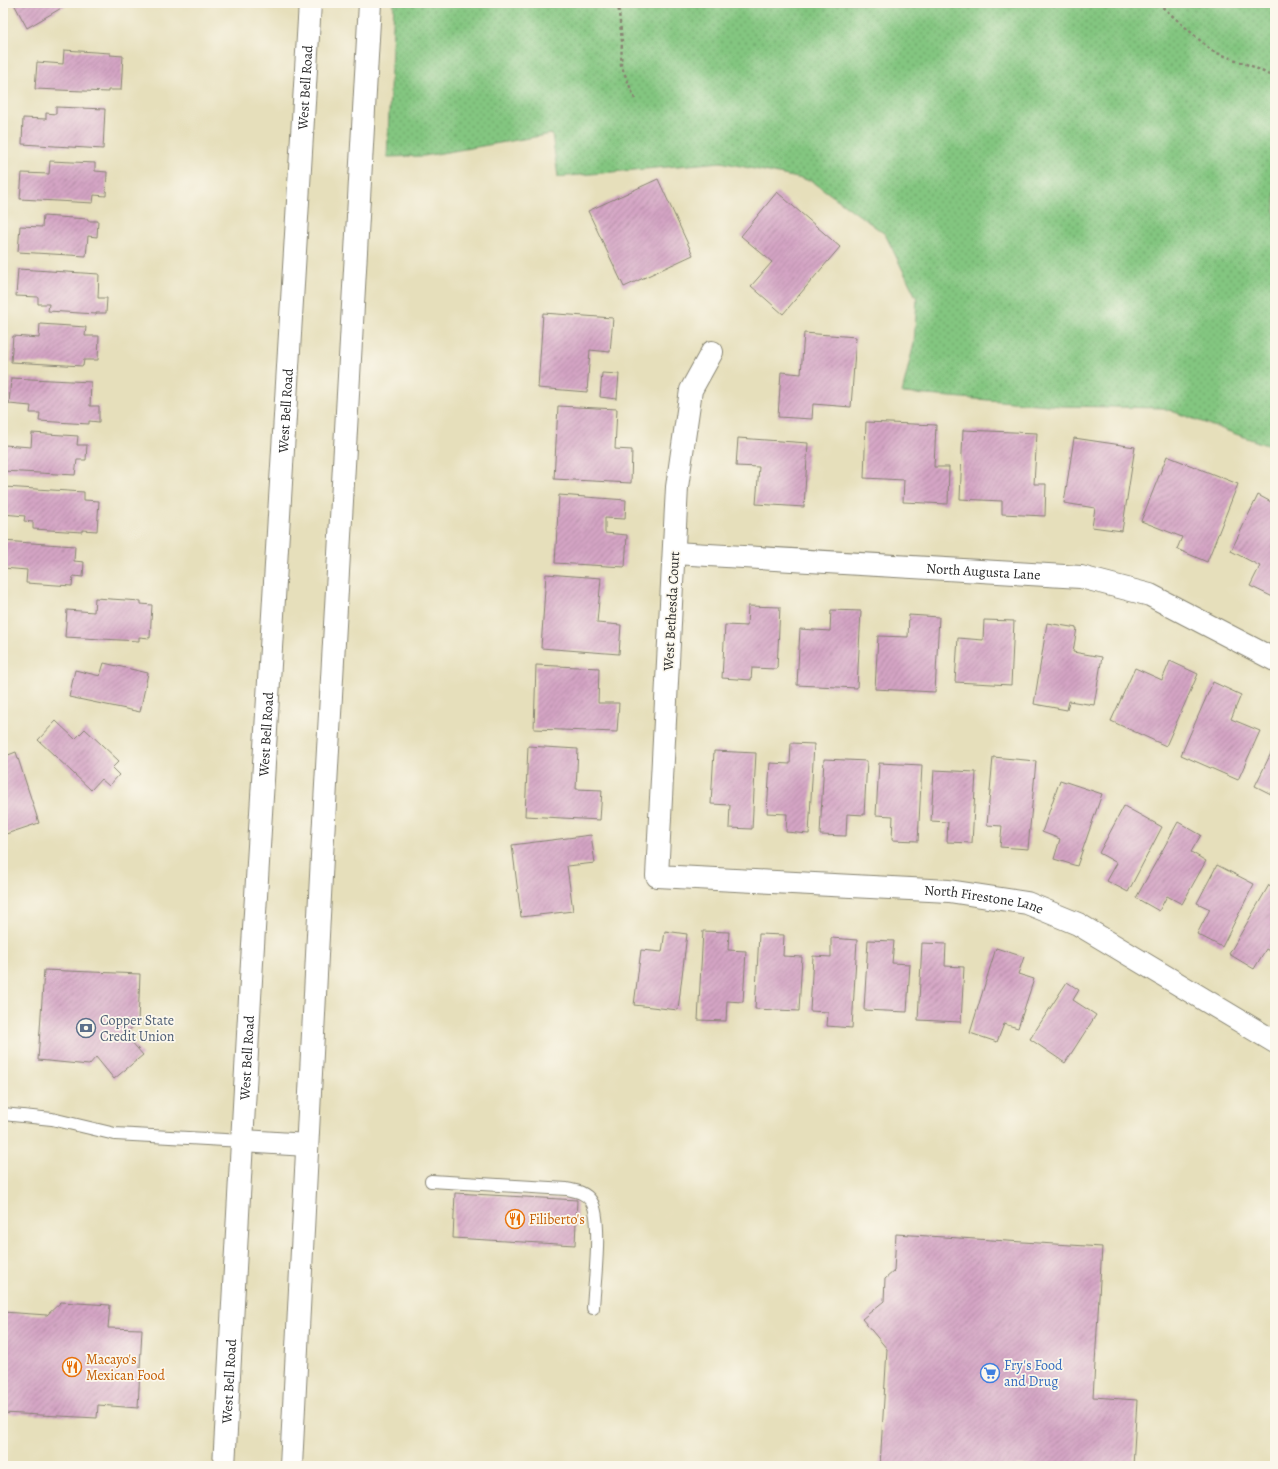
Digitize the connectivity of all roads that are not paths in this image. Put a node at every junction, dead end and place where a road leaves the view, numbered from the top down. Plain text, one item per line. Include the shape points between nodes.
1 (310, 3) edge
2 (370, 3) edge
3 (712, 352) dead end
4 (674, 553) junction
5 (1275, 660) edge
6 (657, 876) joint
7 (1275, 1042) edge
8 (3, 1114) edge
9 (243, 1141) junction
10 (307, 1145) junction
11 (431, 1181) dead end
12 (593, 1308) dead end
13 (224, 1466) edge
14 (291, 1466) edge

1 - 9 main road, West Bell Road
2 - 10 main road
3 - 4 main road, West Bethesda Court via 691,390 677,487
4 - 5 main road, North Augusta Lane via 1081,577 1150,595
4 - 6 main road, West Bethesda Court
6 - 7 main road, North Firestone Lane via 949,892 1028,903 1078,924
8 - 9 lane via 52,1120 115,1134
9 - 10 main road
9 - 13 main road, West Bell Road
10 - 14 main road
11 - 12 lane via 567,1189 580,1192 591,1200 598,1226

